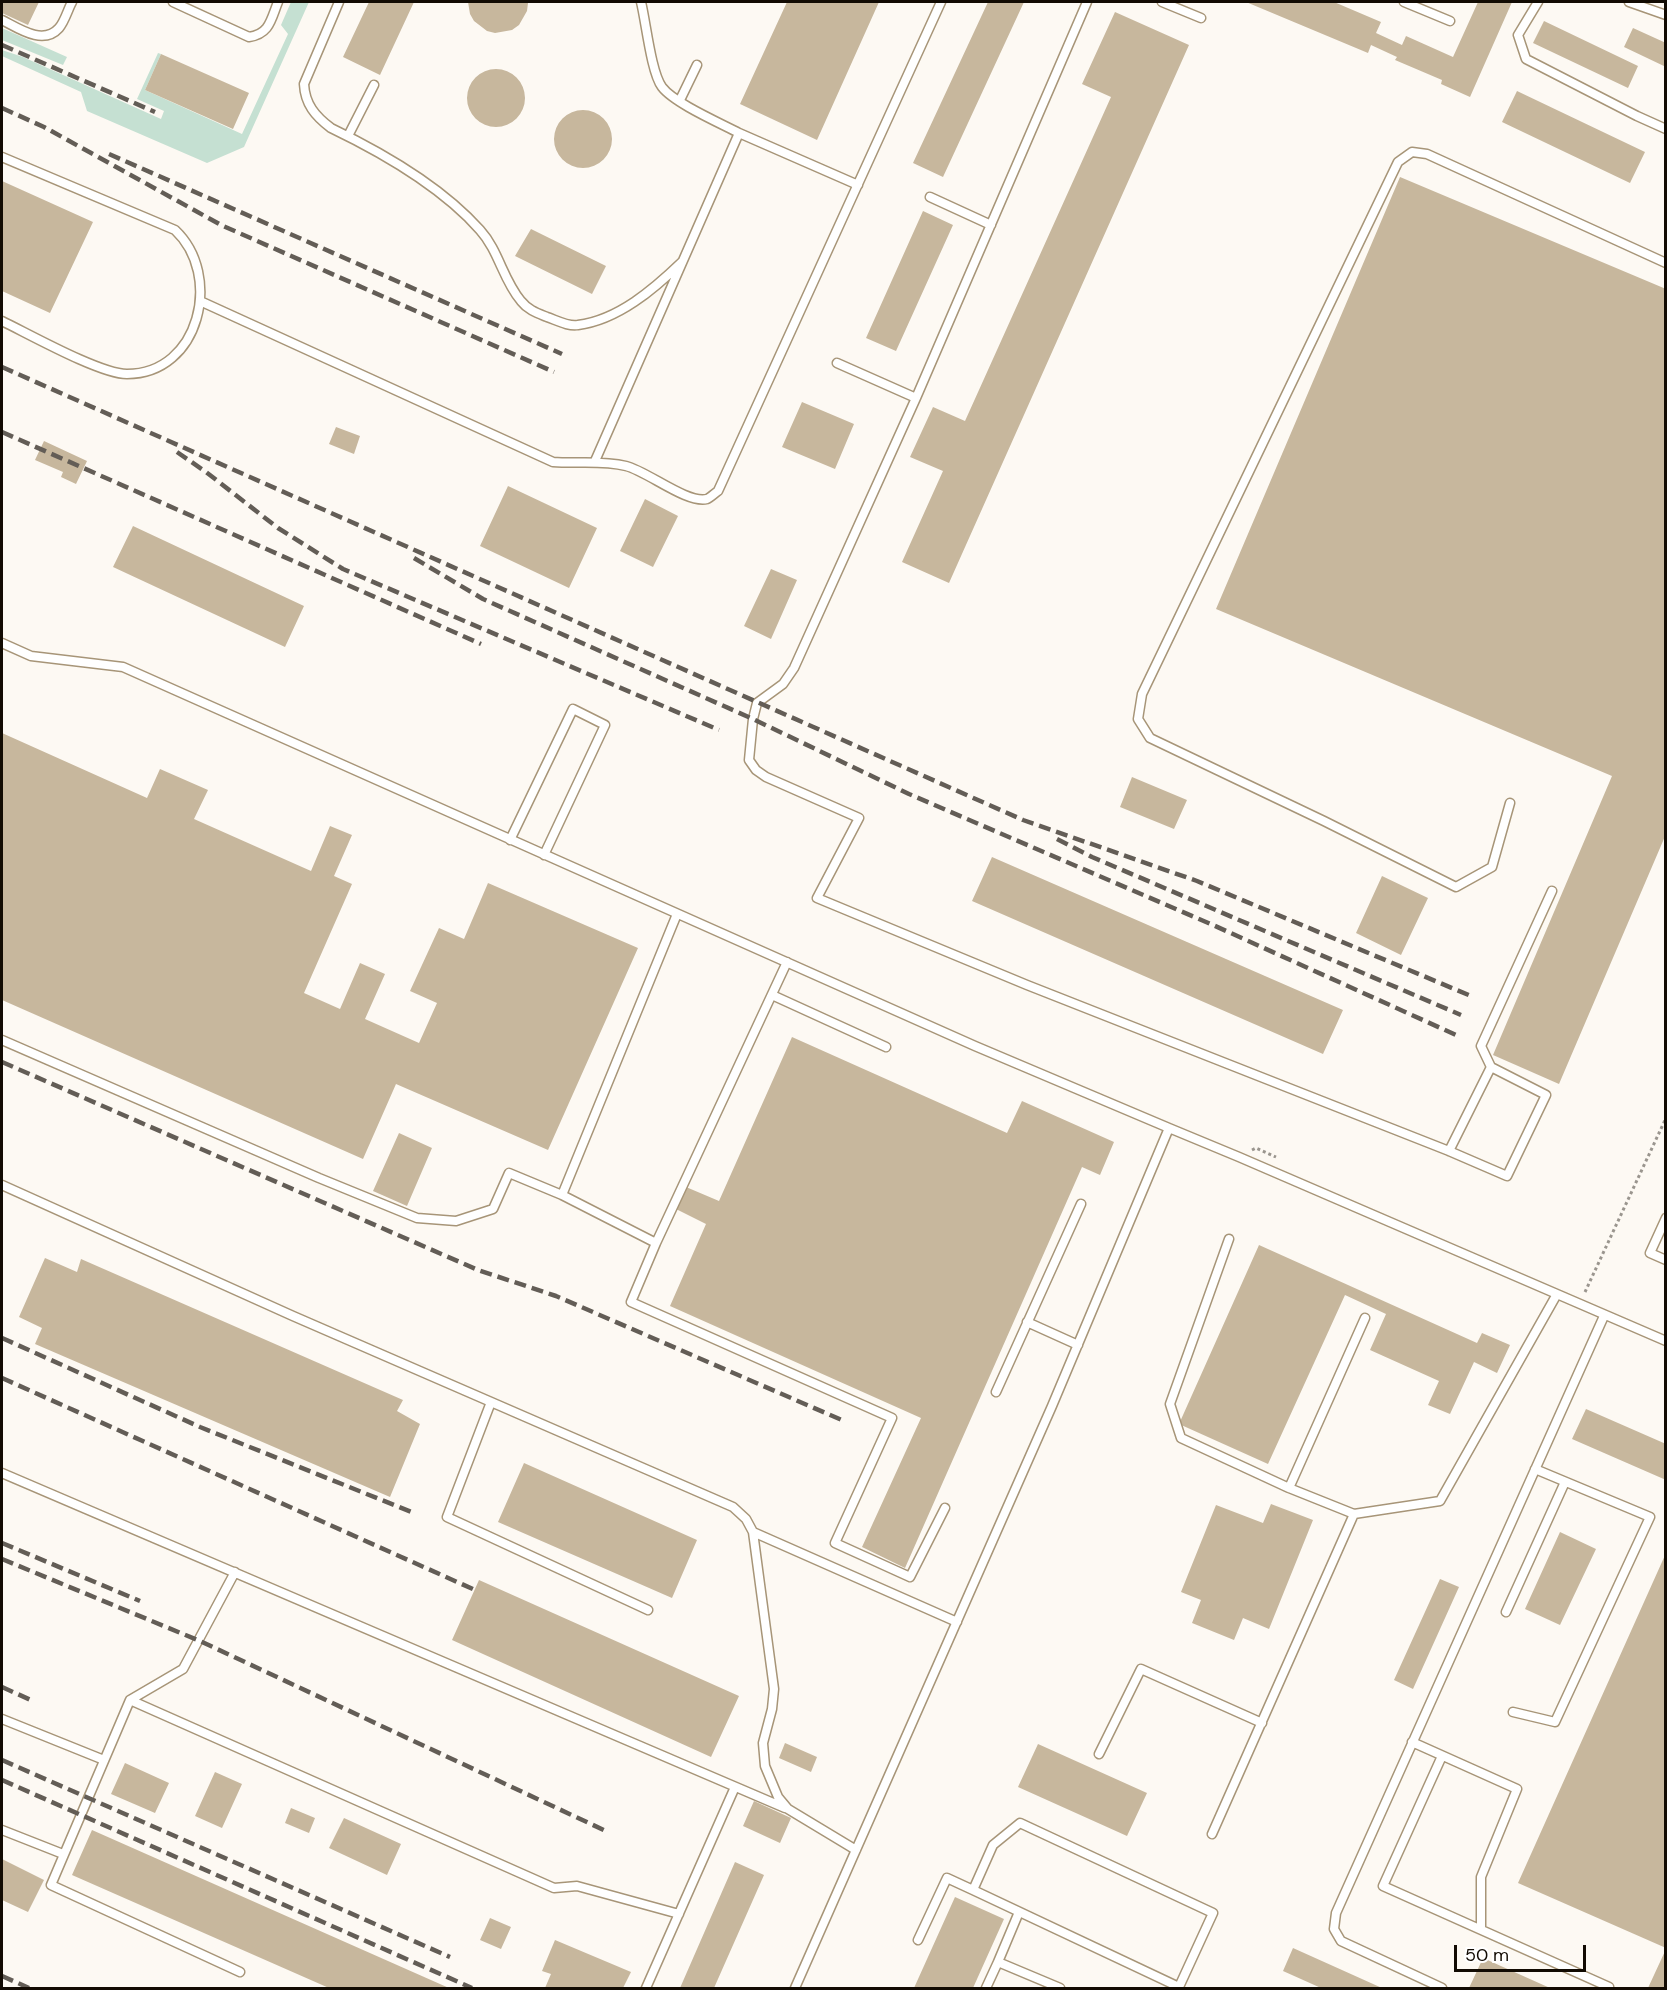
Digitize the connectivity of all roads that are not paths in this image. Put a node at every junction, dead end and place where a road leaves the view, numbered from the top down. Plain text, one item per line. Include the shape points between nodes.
1 (72, 2) edge
2 (173, 2) edge
3 (278, 2) edge
4 (339, 2) edge
5 (641, 2) edge
6 (941, 2) edge
7 (1088, 2) edge
8 (1162, 2) edge
9 (1404, 2) edge
10 (1538, 2) edge
11 (1629, 2) edge
12 (1665, 15) edge
13 (1201, 18) dead end
14 (2, 20) edge
15 (1450, 21) dead end
16 (697, 65) dead end
17 (374, 85) dead end
18 (680, 100) junction
19 (1665, 129) edge
20 (739, 133) junction
21 (348, 136) junction
22 (2, 157) edge
23 (858, 185) junction
24 (930, 197) dead end
25 (991, 225) junction
26 (682, 262) junction
27 (1665, 263) edge
28 (200, 301) junction
29 (2, 321) edge
30 (837, 363) dead end
31 (916, 398) junction
32 (595, 461) junction
33 (2, 643) edge
34 (1510, 803) dead end
35 (510, 840) junction
36 (544, 855) junction
37 (1552, 891) dead end
38 (677, 914) junction
39 (787, 962) junction
40 (772, 995) junction
41 (2, 1040) edge
42 (886, 1047) dead end
43 (1491, 1067) junction
44 (1169, 1128) junction
45 (1449, 1151) junction
46 (2, 1185) edge
47 (562, 1195) junction
48 (1081, 1204) dead end
49 (1665, 1218) edge
50 (1229, 1239) dead end
51 (656, 1243) junction
52 (1665, 1260) edge
53 (1557, 1294) junction
54 (1604, 1316) junction
55 (1365, 1318) dead end
56 (1027, 1322) junction
57 (1665, 1341) edge
58 (1078, 1345) junction
59 (996, 1392) dead end
60 (491, 1402) junction
61 (1535, 1469) junction
62 (2, 1473) edge
63 (1565, 1482) junction
64 (1289, 1488) junction
65 (945, 1508) dead end
66 (1354, 1514) junction
67 (753, 1532) junction
68 (235, 1572) junction
69 (648, 1610) dead end
70 (1506, 1612) dead end
71 (957, 1622) junction
72 (130, 1700) junction
73 (1513, 1712) dead end
74 (2, 1719) edge
75 (1262, 1723) junction
76 (1412, 1742) junction
77 (1099, 1754) dead end
78 (1442, 1756) junction
79 (104, 1760) junction
80 (735, 1786) junction
81 (788, 1809) junction
82 (2, 1830) edge
83 (1212, 1834) dead end
84 (856, 1850) junction
85 (63, 1854) junction
86 (973, 1890) junction
87 (1019, 1912) junction
88 (679, 1914) junction
89 (1481, 1929) junction
90 (918, 1940) dead end
91 (998, 1962) junction
92 (240, 1972) dead end
93 (1179, 1988) edge
94 (646, 1989) edge
95 (795, 1989) edge
96 (986, 1989) edge
97 (1060, 1989) edge
98 (1442, 1989) edge
99 (1608, 1989) edge

1 - 14 lane via 59,28 45,35 36,36
2 - 3 lane via 249,37 267,30
4 - 21 lane via 304,84 304,96 317,117
5 - 18 lane via 656,77 663,89
6 - 23 lane
7 - 25 lane
8 - 13 lane
9 - 15 lane
10 - 19 lane via 1518,35 1526,59
11 - 12 lane
16 - 18 lane
17 - 21 lane
18 - 20 lane
20 - 23 lane
20 - 26 lane
21 - 26 lane via 422,179 458,210 493,247 520,301 532,311 553,319 576,326 624,308
22 - 28 lane via 175,231 193,253
23 - 32 lane via 718,491 707,499 691,498 628,467
24 - 25 lane
25 - 31 lane
26 - 32 lane
27 - 34 lane via 1427,154 1412,152 1398,162 1142,694 1138,719 1150,738 1456,886 1492,867
28 - 29 lane via 192,333 175,356 152,370 125,374 100,368
28 - 32 lane via 553,462
30 - 31 lane
31 - 45 lane via 794,668 783,684 757,703 753,719 749,760 756,770 859,818 817,898
33 - 35 lane via 31,656 123,667
35 - 36 lane
35 - 36 lane via 573,709 605,725
36 - 38 lane
37 - 43 lane via 1481,1046
38 - 39 lane
38 - 47 lane
39 - 40 lane
39 - 44 lane
40 - 42 lane
40 - 51 lane
41 - 47 lane via 417,1218 456,1221 493,1209 509,1173
43 - 45 lane
43 - 45 lane via 1546,1095 1507,1176
44 - 53 lane
44 - 58 lane
46 - 60 lane
47 - 51 lane
48 - 56 lane
49 - 52 lane via 1650,1253
50 - 64 lane via 1170,1404 1181,1438
51 - 65 lane via 631,1302 892,1418 835,1543 910,1577
53 - 54 lane
53 - 66 lane via 1440,1501
54 - 57 lane
54 - 61 lane
55 - 64 lane
56 - 58 lane
56 - 59 lane
58 - 71 lane
60 - 67 lane via 734,1507
60 - 69 lane via 447,1517
61 - 63 lane
61 - 76 lane
62 - 68 lane
63 - 70 lane
63 - 73 lane via 1650,1517 1555,1722
64 - 66 lane
66 - 75 lane
67 - 71 lane
67 - 81 lane via 774,1689 763,1743 765,1766 778,1797
68 - 72 lane via 183,1669
68 - 80 lane
71 - 84 lane
72 - 79 lane
72 - 88 lane via 554,1888 577,1886
74 - 79 lane
75 - 77 lane via 1141,1669
75 - 83 lane
76 - 78 lane
76 - 98 lane via 1336,1912 1334,1929 1341,1941
78 - 89 lane via 1517,1789 1481,1877
78 - 89 lane via 1383,1886
79 - 85 lane
80 - 81 lane
80 - 88 lane
81 - 84 lane
82 - 85 lane
84 - 95 lane
85 - 92 lane via 51,1885
86 - 87 lane
86 - 90 lane via 947,1878
86 - 93 lane via 993,1845 1020,1823 1213,1913
87 - 91 lane
87 - 93 lane
88 - 94 lane
89 - 99 lane via 1609,1986
91 - 96 lane
91 - 97 lane

